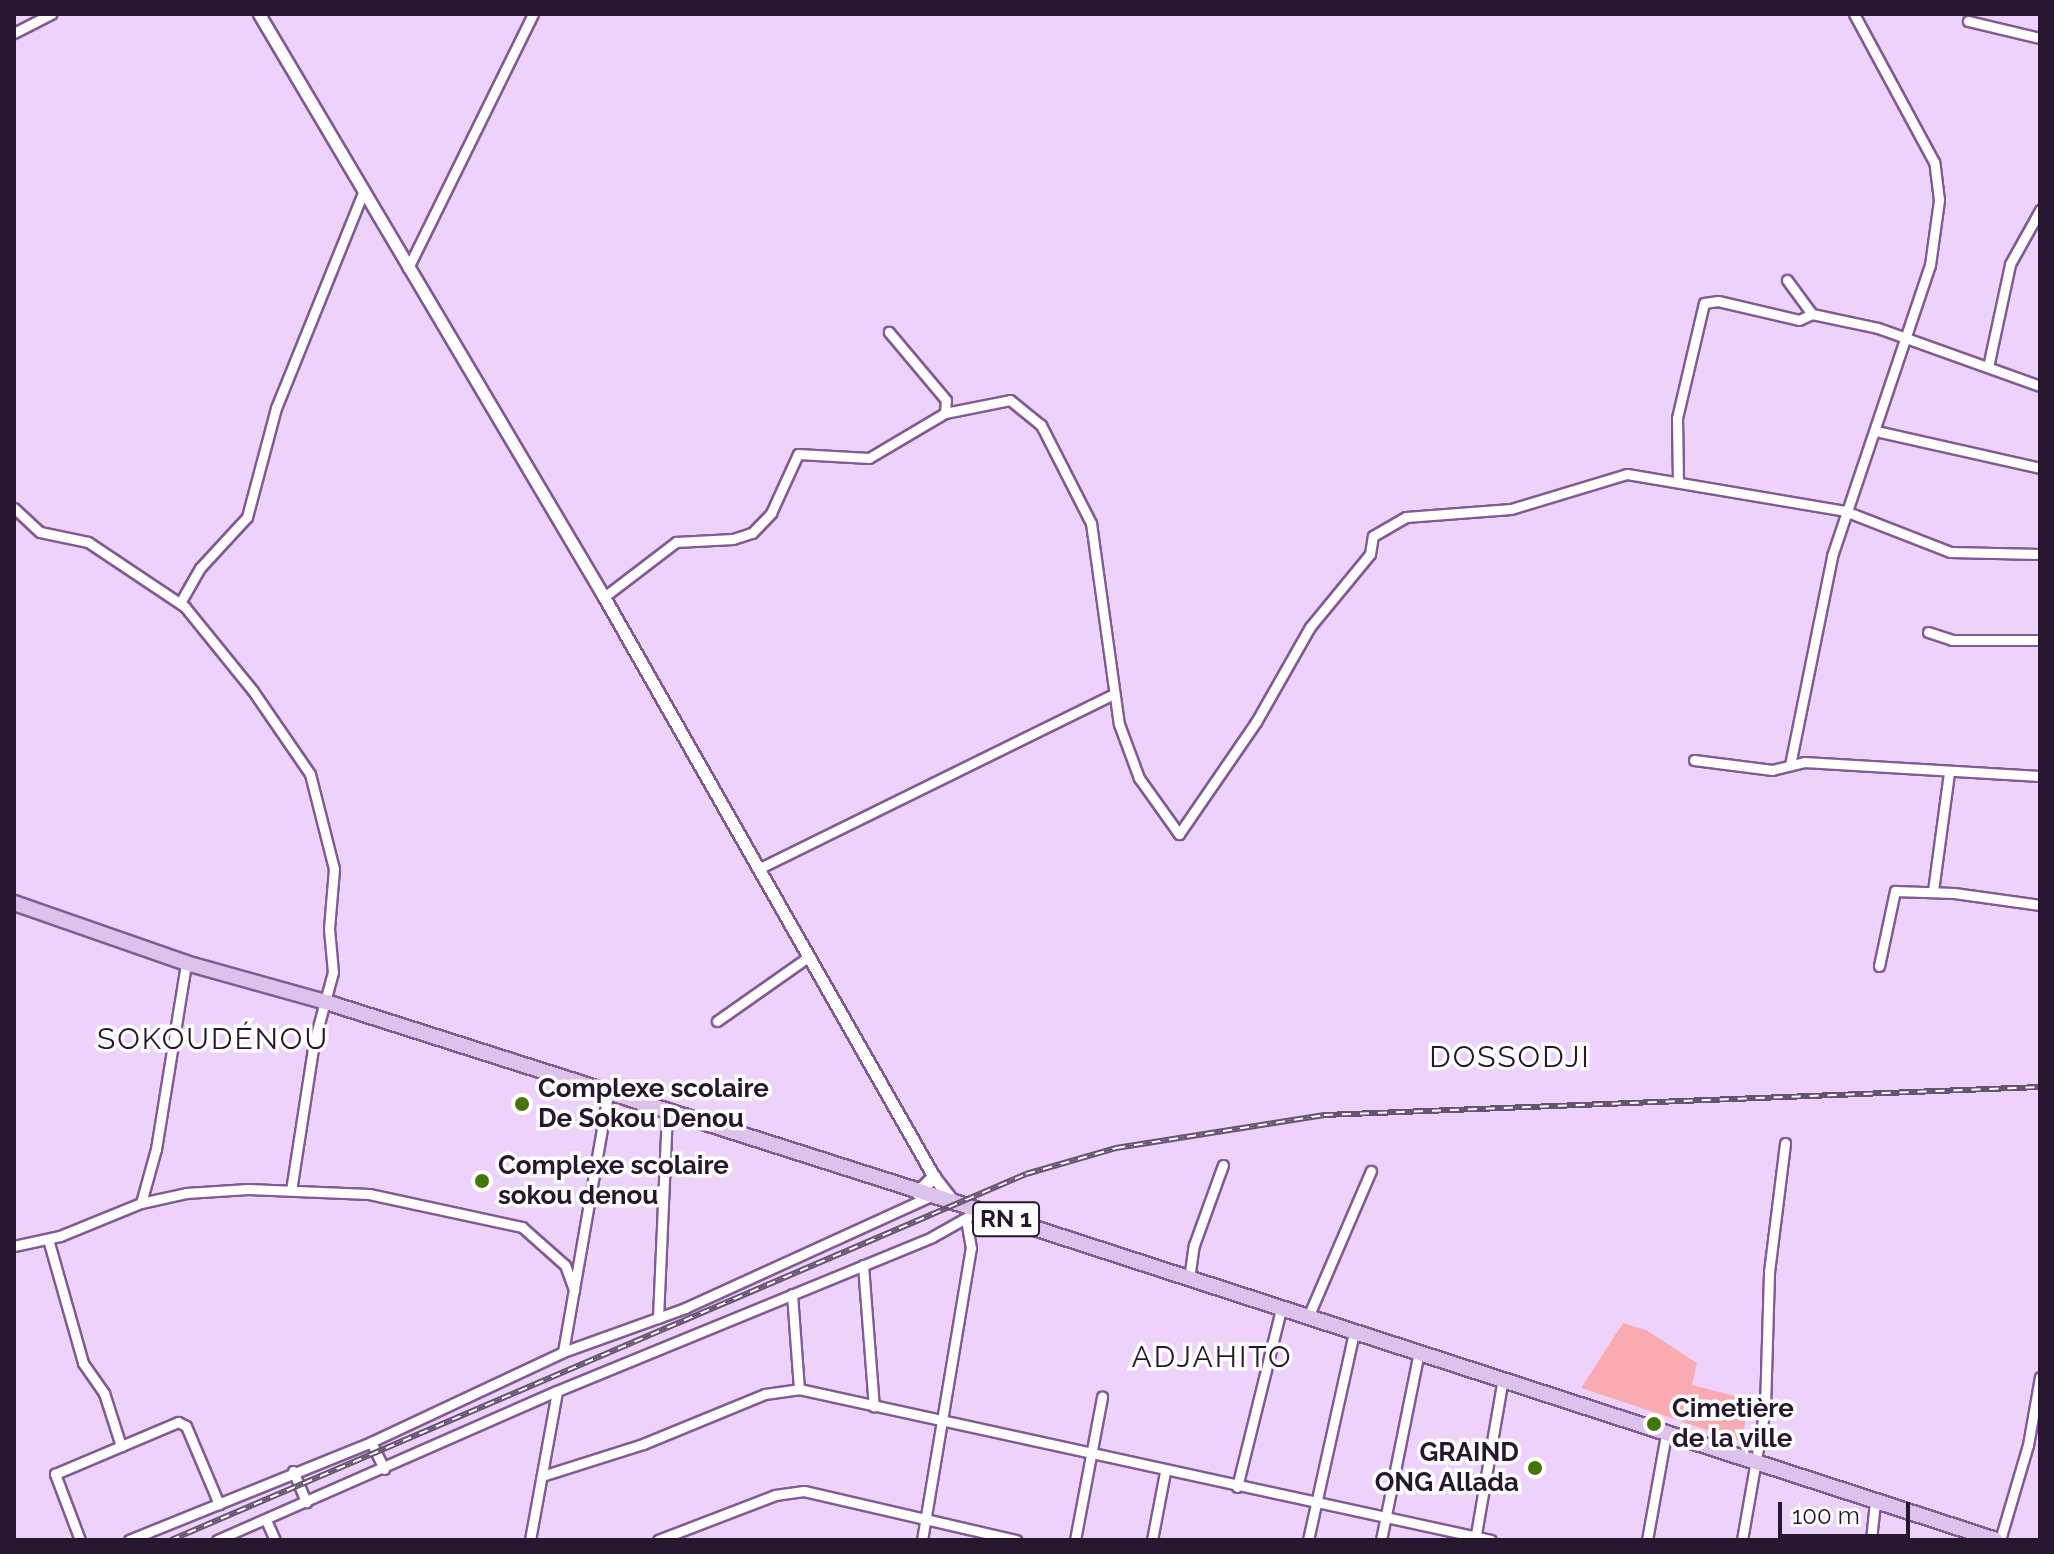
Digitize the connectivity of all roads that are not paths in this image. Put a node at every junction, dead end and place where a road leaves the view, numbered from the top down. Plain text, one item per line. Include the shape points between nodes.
1 (51, 14) edge
2 (259, 14) edge
3 (533, 14) edge
4 (1854, 14) edge
5 (1968, 21) dead end
6 (14, 33) edge
7 (2040, 38) edge
8 (363, 193) junction
9 (2040, 210) edge
10 (408, 268) junction
11 (1787, 280) dead end
12 (1812, 314) junction
13 (889, 332) dead end
14 (1904, 340) junction
15 (1988, 367) junction
16 (2040, 386) edge
17 (945, 413) junction
18 (1876, 431) junction
19 (2040, 468) edge
20 (1678, 481) junction
21 (14, 508) edge
22 (1845, 511) junction
23 (2040, 554) edge
24 (604, 597) junction
25 (180, 603) junction
26 (1928, 632) dead end
27 (2040, 640) edge
28 (1114, 694) junction
29 (1694, 760) dead end
30 (1790, 765) junction
31 (1949, 772) junction
32 (2040, 776) edge
33 (758, 869) junction
34 (1933, 891) junction
35 (14, 903) edge
36 (2040, 905) edge
37 (808, 957) junction
38 (186, 963) junction
39 (1879, 966) dead end
40 (326, 1002) junction
41 (717, 1021) dead end
42 (608, 1094) junction
43 (667, 1113) junction
44 (1785, 1143) dead end
45 (1223, 1165) dead end
46 (1371, 1171) dead end
47 (934, 1177) junction
48 (147, 1188) junction
49 (291, 1190) junction
50 (925, 1194) junction
51 (158, 1198) junction
52 (954, 1202) junction
53 (141, 1203) junction
54 (980, 1210) junction
55 (966, 1220) junction
56 (48, 1239) junction
57 (14, 1246) edge
58 (863, 1265) junction
59 (1189, 1279) junction
60 (574, 1290) junction
61 (792, 1294) junction
62 (1281, 1309) junction
63 (1308, 1317) junction
64 (658, 1318) junction
65 (1354, 1332) junction
66 (563, 1352) junction
67 (1419, 1352) junction
68 (2040, 1377) edge
69 (1503, 1378) junction
70 (799, 1389) junction
71 (557, 1391) junction
72 (1102, 1397) dead end
73 (874, 1407) junction
74 (941, 1423) junction
75 (1666, 1434) junction
76 (371, 1442) junction
77 (121, 1446) junction
78 (1090, 1455) junction
79 (1755, 1460) junction
80 (384, 1469) junction
81 (293, 1471) junction
82 (1165, 1472) junction
83 (542, 1476) junction
84 (1237, 1487) junction
85 (1875, 1501) junction
86 (306, 1502) junction
87 (219, 1504) junction
88 (1316, 1504) junction
89 (925, 1517) junction
90 (1386, 1518) junction
91 (266, 1520) junction
92 (687, 1536) edge
93 (997, 1538) edge
94 (1475, 1539) edge
95 (80, 1540) edge
96 (129, 1540) edge
97 (217, 1540) edge
98 (275, 1540) edge
99 (530, 1540) edge
100 (658, 1540) edge
101 (922, 1540) edge
102 (1016, 1540) edge
103 (1075, 1540) edge
104 (1152, 1540) edge
105 (1308, 1540) edge
106 (1381, 1540) edge
107 (1491, 1540) edge
108 (1647, 1540) edge
109 (1742, 1540) edge
110 (1871, 1540) edge
111 (1998, 1540) edge

1 - 6 street
2 - 8 street
3 - 10 street
4 - 14 street via 1934,162 1939,181 1930,265
5 - 7 street
8 - 10 street
8 - 25 street via 276,408 247,517 200,568
9 - 15 street via 2010,264
10 - 24 street
11 - 12 street
12 - 14 street via 1878,328
12 - 20 street via 1799,320 1718,301 1704,303 1677,418
13 - 17 street via 946,400
14 - 15 street
14 - 18 street
15 - 16 street
17 - 24 street via 869,458 798,454 771,513 752,533 676,542
17 - 28 street via 1010,400 1041,425 1091,523
18 - 19 street
18 - 22 street
20 - 22 street
20 - 28 street via 1606,476 1511,509 1406,517 1373,536 1370,554 1310,627 1256,722 1179,834 1139,778
21 - 25 street via 40,532 88,542 159,594
22 - 23 street via 1950,552
22 - 30 street
24 - 33 street
25 - 40 street via 253,691 310,774 334,869 329,929 333,972
26 - 27 street via 1952,640
28 - 33 street
29 - 30 street via 1772,770
30 - 31 street
31 - 32 street
31 - 34 street
33 - 37 street
34 - 36 street
34 - 39 street via 1891,895
35 - 38 main road, RN 1
37 - 41 street
37 - 47 street
38 - 40 main road, RN 1
38 - 48 street
40 - 42 main road, RN 1
40 - 49 street via 314,1042
42 - 43 main road, RN 1
42 - 60 street
43 - 50 main road, RN 1
43 - 64 street
44 - 79 street via 1769,1272 1765,1408
45 - 59 street via 1194,1245
46 - 63 street
47 - 50 main road
47 - 52 street
48 - 51 street
48 - 53 street
49 - 51 street via 214,1189
49 - 60 street via 406,1199 504,1220 565,1265
50 - 52 main road, RN 1
50 - 64 street
51 - 53 street
52 - 54 main road, RN 1
53 - 56 street
54 - 55 street
54 - 59 main road, RN 1
55 - 58 street
55 - 74 street via 971,1248
56 - 57 street
56 - 77 street via 83,1363 104,1393
58 - 61 street
58 - 73 street
59 - 62 main road, RN 1
60 - 66 street
61 - 70 street
61 - 71 street
62 - 63 main road, RN 1
62 - 84 street
63 - 65 main road, RN 1
64 - 66 street
65 - 67 main road, RN 1
65 - 88 street
66 - 76 street
67 - 69 main road, RN 1
67 - 90 street
68 - 111 street via 2028,1445
69 - 75 main road, RN 1
69 - 94 street
70 - 73 street
70 - 83 street via 765,1394 643,1444
71 - 80 street
71 - 83 street
72 - 78 street
73 - 74 street
74 - 78 street
74 - 89 street
75 - 79 main road, RN 1
75 - 108 street
76 - 80 street
76 - 81 street
77 - 87 street via 182,1423
77 - 95 street via 55,1474
78 - 82 street
78 - 103 street
79 - 85 main road, RN 1
79 - 109 street
80 - 86 street
81 - 86 street
81 - 87 street
82 - 84 street
82 - 104 street
83 - 99 street
84 - 88 street
85 - 110 street
85 - 111 main road, RN 1
86 - 91 street
87 - 96 street
88 - 90 street
88 - 105 street
89 - 92 street via 823,1492 789,1492
89 - 93 street
89 - 101 street
90 - 94 street
90 - 106 street
91 - 97 street
91 - 98 street
92 - 100 street
93 - 102 street
94 - 107 street

